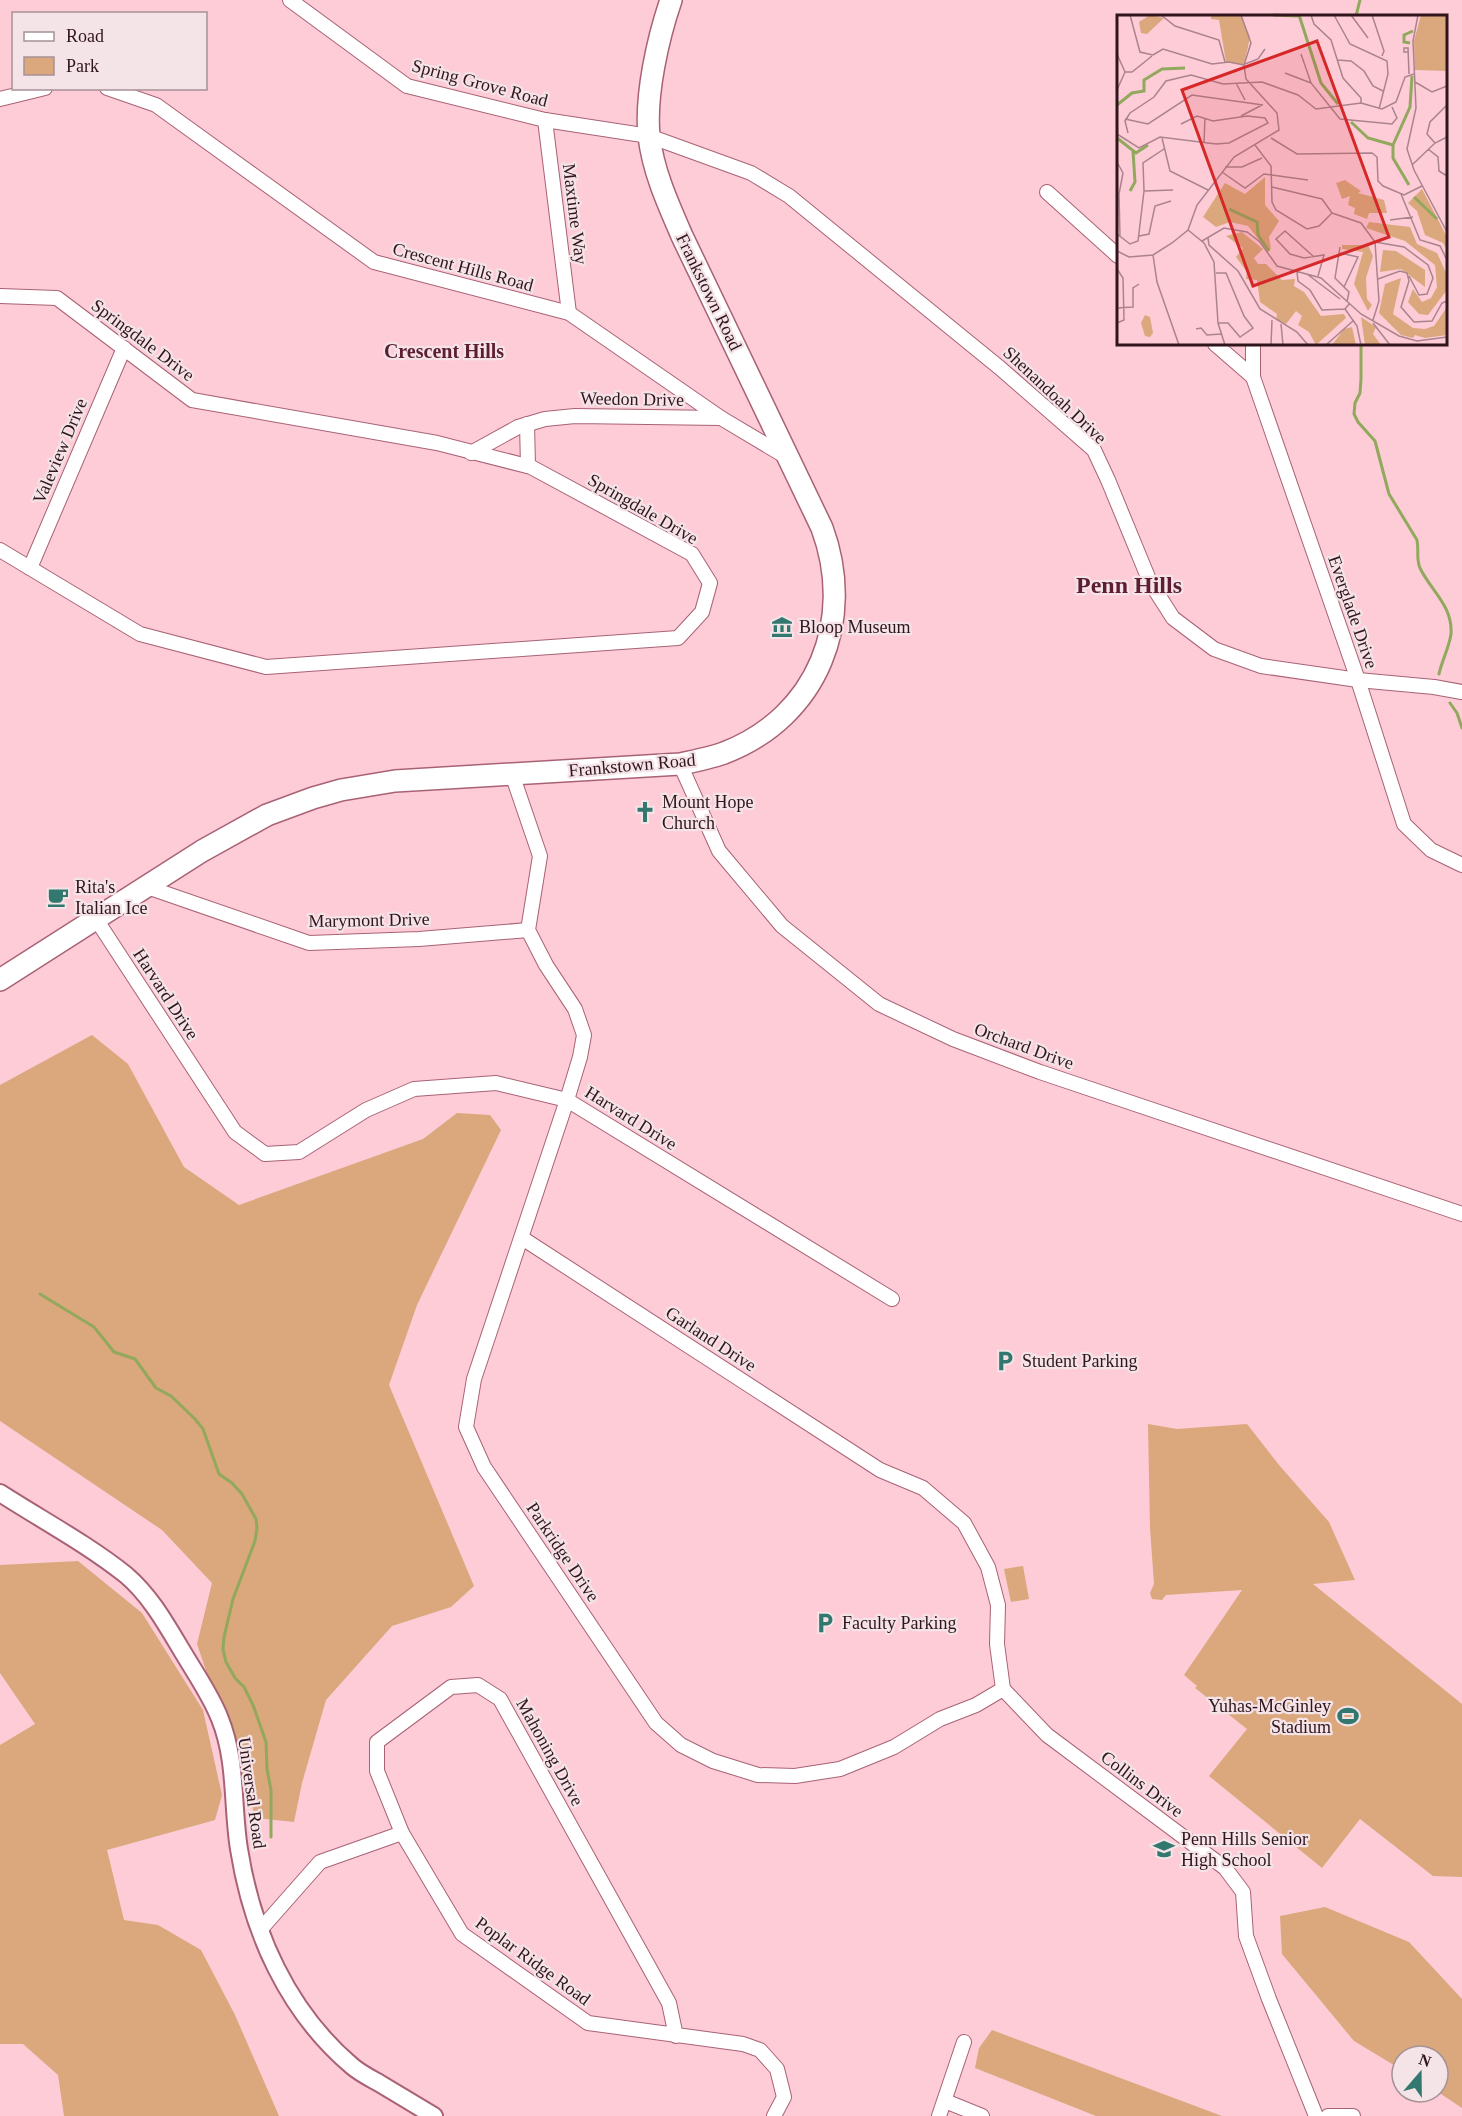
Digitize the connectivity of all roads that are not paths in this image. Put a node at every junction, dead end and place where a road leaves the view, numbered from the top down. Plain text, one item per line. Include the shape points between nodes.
1 (290, 0) edge
2 (671, 0) edge
3 (37, 90) edge
4 (113, 90) edge
5 (0, 99) edge
6 (545, 120) junction
7 (649, 136) junction
8 (1047, 192) dead end
9 (1117, 254) edge
10 (0, 296) edge
11 (569, 313) junction
12 (1216, 345) edge
13 (1253, 345) edge
14 (124, 348) junction
15 (1253, 377) junction
16 (721, 418) junction
17 (527, 424) junction
18 (471, 453) junction
19 (790, 459) junction
20 (528, 466) junction
21 (0, 550) edge
22 (30, 568) junction
23 (1358, 680) junction
24 (1462, 692) edge
25 (680, 764) junction
26 (512, 774) junction
27 (1462, 865) edge
28 (147, 887) junction
29 (96, 919) junction
30 (528, 930) junction
31 (0, 980) edge
32 (567, 1100) junction
33 (1462, 1214) edge
34 (522, 1238) junction
35 (892, 1299) dead end
36 (0, 1493) edge
37 (1003, 1689) junction
38 (402, 1833) junction
39 (260, 1930) junction
40 (676, 2036) junction
41 (964, 2042) dead end
42 (945, 2102) junction
43 (434, 2116) edge
44 (774, 2116) edge
45 (939, 2116) edge
46 (982, 2116) edge
47 (1316, 2116) edge
48 (1328, 2116) edge
49 (1353, 2116) edge

1 - 6 street, Spring Grove Road via 407,86
2 - 7 main road, Frankstown Road via 657,51
3 - 5 street
4 - 11 street, Crescent Hills Road via 156,105 374,262
6 - 7 street, Spring Grove Road
6 - 11 street, Maxtime Way
7 - 19 main road, Frankstown Road via 669,207
7 - 23 street, Shenandoah Drive via 751,173 789,196 1094,450 1150,582 1173,618 1214,649 1261,666
8 - 9 street
10 - 14 street, Springdale Drive via 57,298
11 - 16 street, Crescent Hills Road
12 - 15 street
13 - 15 street, Everglade Drive
14 - 18 street, Springdale Drive via 192,400 437,443
14 - 22 street, Valeview Drive
15 - 23 street, Everglade Drive
16 - 17 street, Weedon Drive via 575,416
16 - 19 street, Weedon Drive
17 - 18 street, Weedon Drive
17 - 20 street
18 - 20 street, Springdale Drive
19 - 25 main road, Frankstown Road via 829,546 836,601 830,639 806,690 787,713 758,736 723,754
20 - 22 street, Springdale Drive via 692,554 710,583 702,612 678,638 266,667 140,634
21 - 22 street, Springdale Drive
23 - 24 street, Shenandoah Drive
23 - 27 street, Everglade Drive via 1404,824 1431,850
25 - 26 main road, Frankstown Road
25 - 33 street, Orchard Drive via 719,851 782,926 879,1004 953,1039 1040,1072
26 - 28 main road, Frankstown Road via 395,782 313,798 236,831
26 - 30 street via 540,856
28 - 29 main road, Frankstown Road
28 - 30 street, Marymont Drive via 309,943
29 - 31 main road, Frankstown Road
29 - 32 street, Harvard Drive via 235,1132 265,1154 299,1152 366,1110 414,1089 496,1083
30 - 32 street, Parkridge Drive via 575,1009 584,1035
32 - 34 street, Parkridge Drive
32 - 35 street, Harvard Drive
34 - 37 street, Garland Drive via 880,1470 923,1488 964,1523 987,1567 998,1605 997,1644
34 - 37 street, Parkridge Drive via 474,1379 466,1427 484,1467 657,1723 681,1745 713,1761 758,1775 795,1776 840,1769 894,1747 939,1719 976,1705
36 - 39 street, Universal Road via 126,1576 159,1613 207,1692 228,1746 239,1848 248,1896
37 - 47 street, Collins Drive via 1047,1735 1225,1868 1243,1892 1246,1936
38 - 39 street via 320,1862
38 - 40 street, Poplar Ridge Road via 462,1934 588,2023
38 - 40 street, Mahoning Drive via 377,1770 377,1742 451,1687 478,1685 500,1699 669,2003
39 - 43 street, Universal Road via 297,2007 320,2036 354,2067
40 - 44 street, Poplar Ridge Road via 743,2044 760,2050 777,2069 784,2097
41 - 42 street
42 - 45 street
42 - 46 street
48 - 49 street

